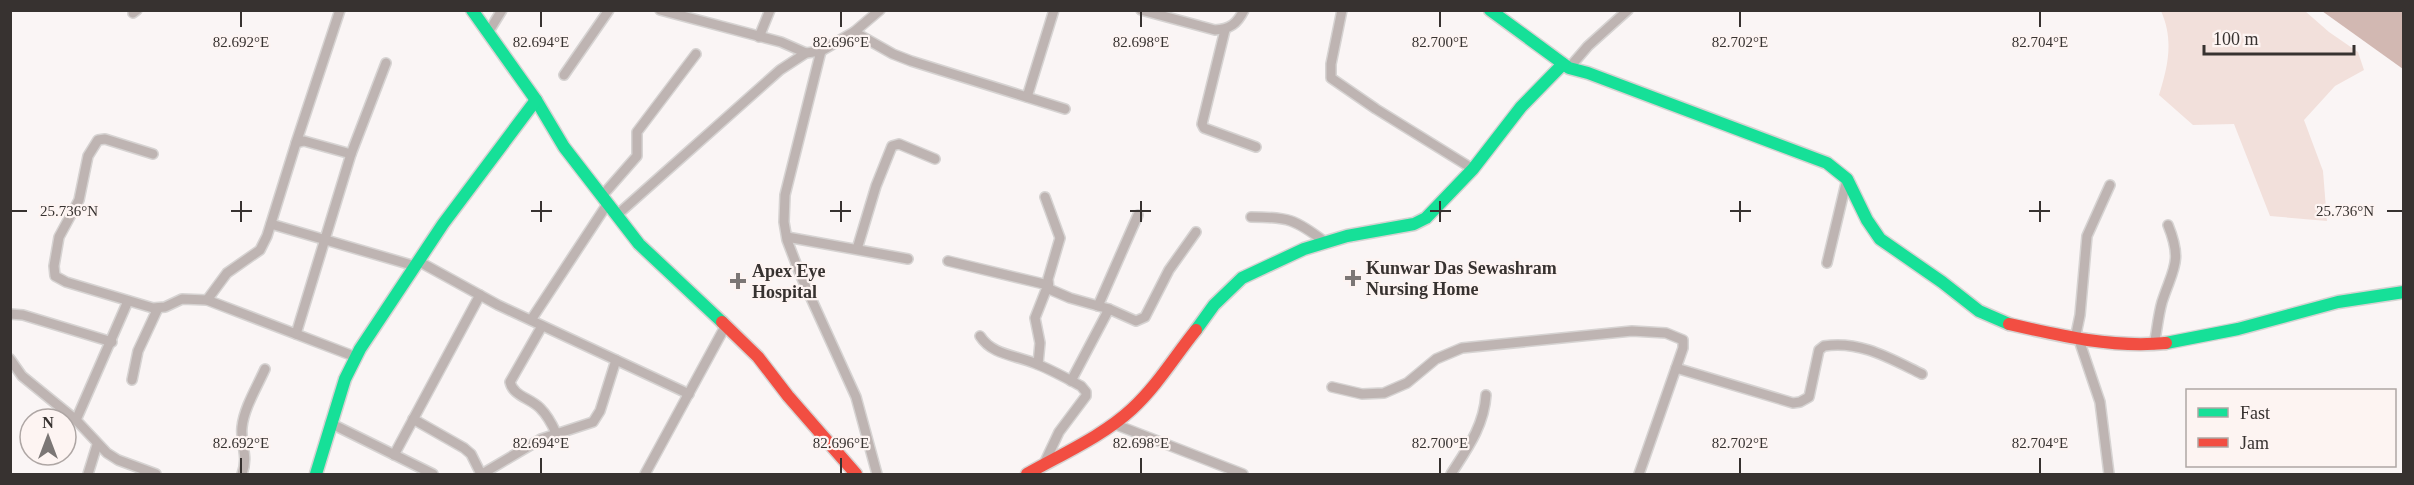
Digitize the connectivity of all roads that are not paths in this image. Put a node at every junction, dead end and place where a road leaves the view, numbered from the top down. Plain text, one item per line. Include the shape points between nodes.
1 (340, 10) edge
2 (472, 10) edge
3 (502, 10) edge
4 (609, 10) edge
5 (660, 10) edge
6 (770, 10) edge
7 (880, 10) edge
8 (1054, 10) edge
9 (1141, 10) edge
10 (1244, 10) edge
11 (1342, 10) edge
12 (1490, 10) edge
13 (1628, 10) edge
14 (870, 14) edge
15 (1224, 30) junction
16 (489, 31) junction
17 (854, 32) junction
18 (759, 37) junction
19 (821, 51) junction
20 (806, 53) junction
21 (696, 54) dead end
22 (386, 63) dead end
23 (1566, 66) junction
24 (564, 75) dead end
25 (1027, 97) junction
26 (536, 100) junction
27 (1065, 109) dead end
28 (296, 143) junction
29 (1256, 147) dead end
30 (153, 154) dead end
31 (351, 154) junction
32 (935, 159) dead end
33 (1473, 169) junction
34 (1847, 179) junction
35 (2110, 185) dead end
36 (1045, 197) dead end
37 (605, 200) junction
38 (617, 215) junction
39 (1138, 215) dead end
40 (1251, 217) dead end
41 (271, 224) junction
42 (2168, 225) dead end
43 (1196, 232) dead end
44 (787, 237) junction
45 (325, 241) junction
46 (1325, 242) junction
47 (857, 249) junction
48 (908, 259) dead end
49 (948, 261) dead end
50 (1827, 263) dead end
51 (417, 264) junction
52 (1048, 285) junction
53 (2403, 292) edge
54 (480, 295) junction
55 (207, 300) junction
56 (128, 302) junction
57 (1098, 306) junction
58 (158, 308) junction
59 (1109, 309) junction
60 (10, 314) edge
61 (531, 320) junction
62 (726, 325) junction
63 (542, 326) junction
64 (296, 334) junction
65 (980, 336) dead end
66 (2077, 340) junction
67 (112, 342) junction
68 (2154, 345) junction
69 (356, 357) junction
70 (10, 359) edge
71 (616, 360) junction
72 (1038, 364) junction
73 (1676, 368) junction
74 (265, 369) dead end
75 (1922, 374) dead end
76 (132, 380) dead end
77 (1071, 381) junction
78 (1332, 387) dead end
79 (689, 394) junction
80 (1486, 395) dead end
81 (60, 407) edge
82 (78, 416) edge
83 (413, 419) junction
84 (78, 422) edge
85 (330, 423) junction
86 (1114, 424) junction
87 (556, 433) junction
88 (97, 445) junction
89 (394, 455) junction
90 (1042, 466) junction
91 (88, 474) edge
92 (156, 474) edge
93 (242, 474) edge
94 (316, 474) edge
95 (433, 474) edge
96 (482, 474) edge
97 (645, 474) edge
98 (856, 474) edge
99 (877, 474) edge
100 (1027, 474) edge
101 (1243, 474) edge
102 (1451, 474) edge
103 (1639, 474) edge
104 (2109, 474) edge

1 - 28 street
2 - 16 street
3 - 16 street
4 - 24 street
5 - 18 street
6 - 18 street
7 - 14 street
8 - 25 street
9 - 15 street
10 - 15 street via 1233,26
11 - 33 street via 1331,78
12 - 23 street
13 - 23 street
14 - 17 street
15 - 29 street via 1202,124
16 - 26 street
17 - 19 street
17 - 25 street via 911,61
18 - 20 street
19 - 20 street
19 - 44 street via 785,195
20 - 38 street via 758,88
21 - 37 street via 637,132 637,156
22 - 31 street
23 - 33 street via 1521,107
23 - 34 street via 1827,163
25 - 27 street
26 - 37 street via 564,147
26 - 51 street
28 - 31 street via 304,141
28 - 41 street
30 - 56 street via 98,140 88,156 79,201 62,229 54,266 55,276 66,282
31 - 45 street
32 - 47 street via 899,144 892,146
33 - 46 street via 1420,221
34 - 50 street
34 - 66 street via 1880,239 1979,311 2008,324
35 - 66 street via 2087,236
36 - 52 street via 1060,238
37 - 38 street
37 - 61 street
38 - 62 street via 639,243
39 - 57 street
40 - 46 street via 1295,221
41 - 45 street
41 - 55 street via 260,250 227,273
42 - 68 street via 2176,262 2161,305
43 - 59 street via 1169,270 1143,320 1136,321
44 - 47 street
44 - 99 street via 856,397
45 - 51 street
45 - 64 street
46 - 86 street via 1242,278 1227,290 1147,394
47 - 48 street
49 - 52 street
51 - 54 street
51 - 69 street
52 - 57 street via 1052,291
52 - 72 street via 1035,318 1040,343
53 - 68 street via 2338,302 2198,338
54 - 61 street
54 - 83 street
55 - 58 street via 182,299
55 - 64 street
56 - 58 street
56 - 67 street
57 - 59 street
58 - 76 street via 138,351
59 - 77 street
60 - 67 street
61 - 63 street
62 - 79 street
62 - 98 street via 758,357
63 - 71 street
63 - 87 street via 510,382 514,391 548,417
64 - 69 street
65 - 72 street via 994,350
66 - 68 street
66 - 104 street via 2100,402
67 - 82 street
69 - 85 street
70 - 81 street via 28,382
71 - 79 street
71 - 87 street via 593,422
72 - 77 street
73 - 75 street via 1793,403 1809,397 1819,350 1824,346 1876,351
73 - 78 street via 1683,340 1666,333 1632,331 1462,348 1436,359 1407,383 1384,393 1362,394
73 - 103 street
74 - 93 street via 243,420 246,460
77 - 90 street via 1085,389 1086,396 1059,432
79 - 97 street
80 - 102 street via 1478,432
83 - 89 street
83 - 96 street via 464,448
84 - 88 street
85 - 89 street
85 - 94 street
86 - 90 street
86 - 101 street
87 - 96 street
88 - 91 street
88 - 92 street via 118,460
89 - 95 street
90 - 100 street

